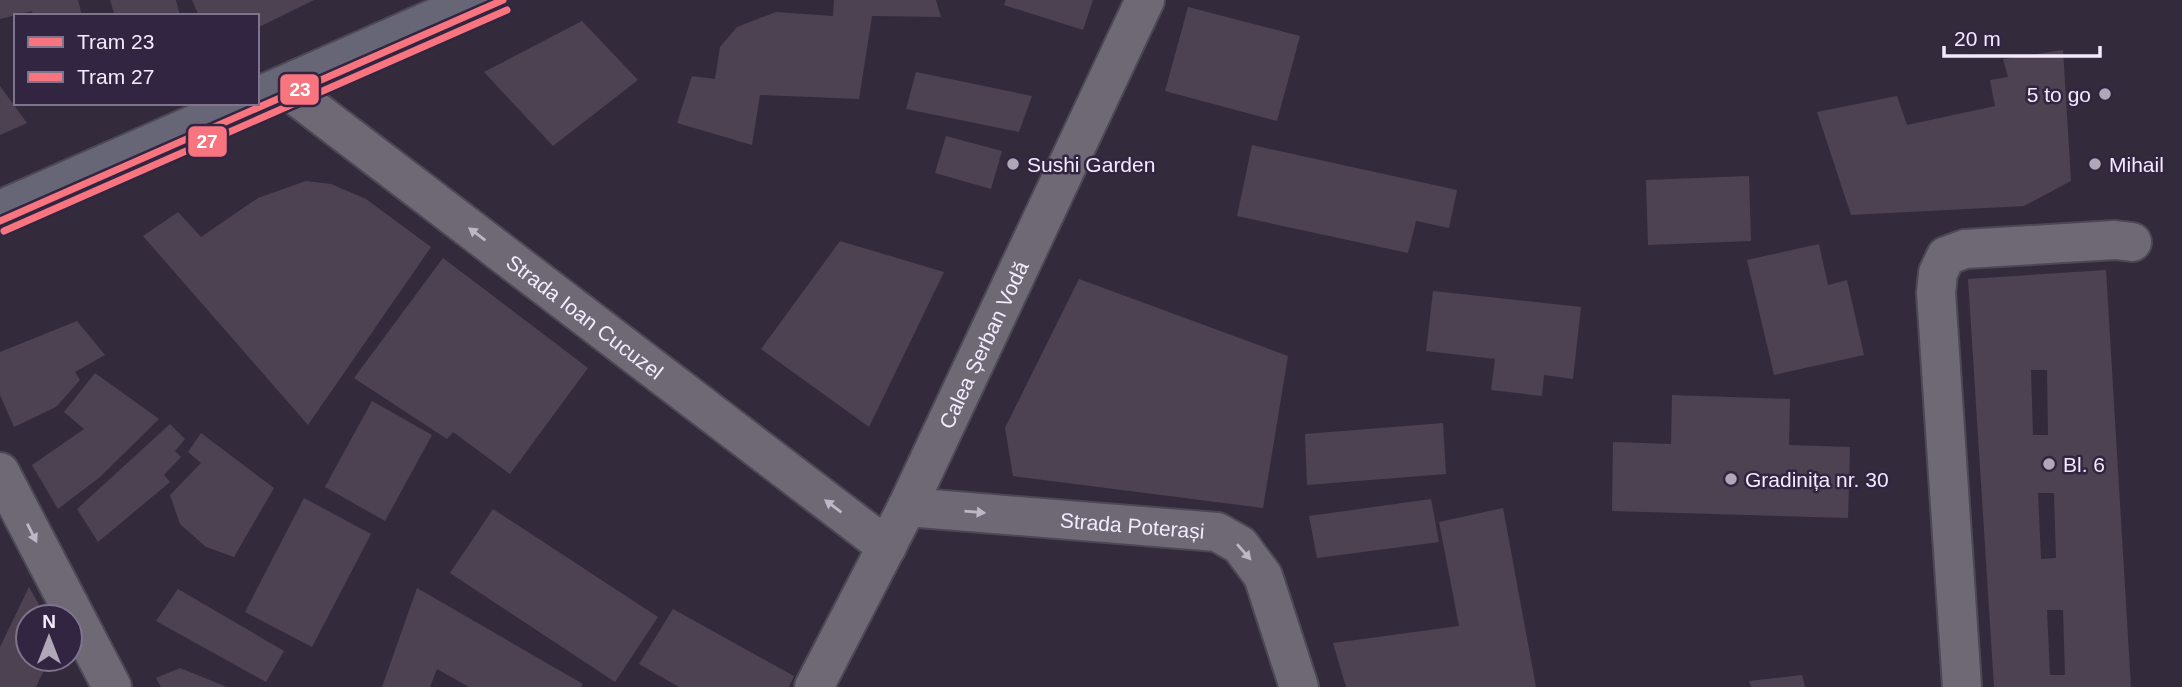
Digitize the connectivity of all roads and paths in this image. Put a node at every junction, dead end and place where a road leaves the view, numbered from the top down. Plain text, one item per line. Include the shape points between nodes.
1 (476, 0) edge
2 (1145, 0) edge
3 (270, 91) edge
4 (238, 105) edge
5 (0, 210) edge
6 (2132, 242) dead end
7 (0, 472) edge
8 (907, 507) junction
9 (887, 547) junction
10 (112, 687) edge
11 (814, 687) edge
12 (1299, 687) edge
13 (1962, 687) edge

1 - 3 main road
2 - 8 street, Calea Șerban Vodă
9 -> 3 street, Strada Ioan Cucuzel
4 - 5 main road
6 - 13 street via 1965,249 1946,256 1938,273
7 -> 10 street
8 - 9 street, Calea Șerban Vodă
8 -> 12 street, Strada Poterași via 1217,532 1240,545 1263,576
9 - 11 street, Calea Șerban Vodă

